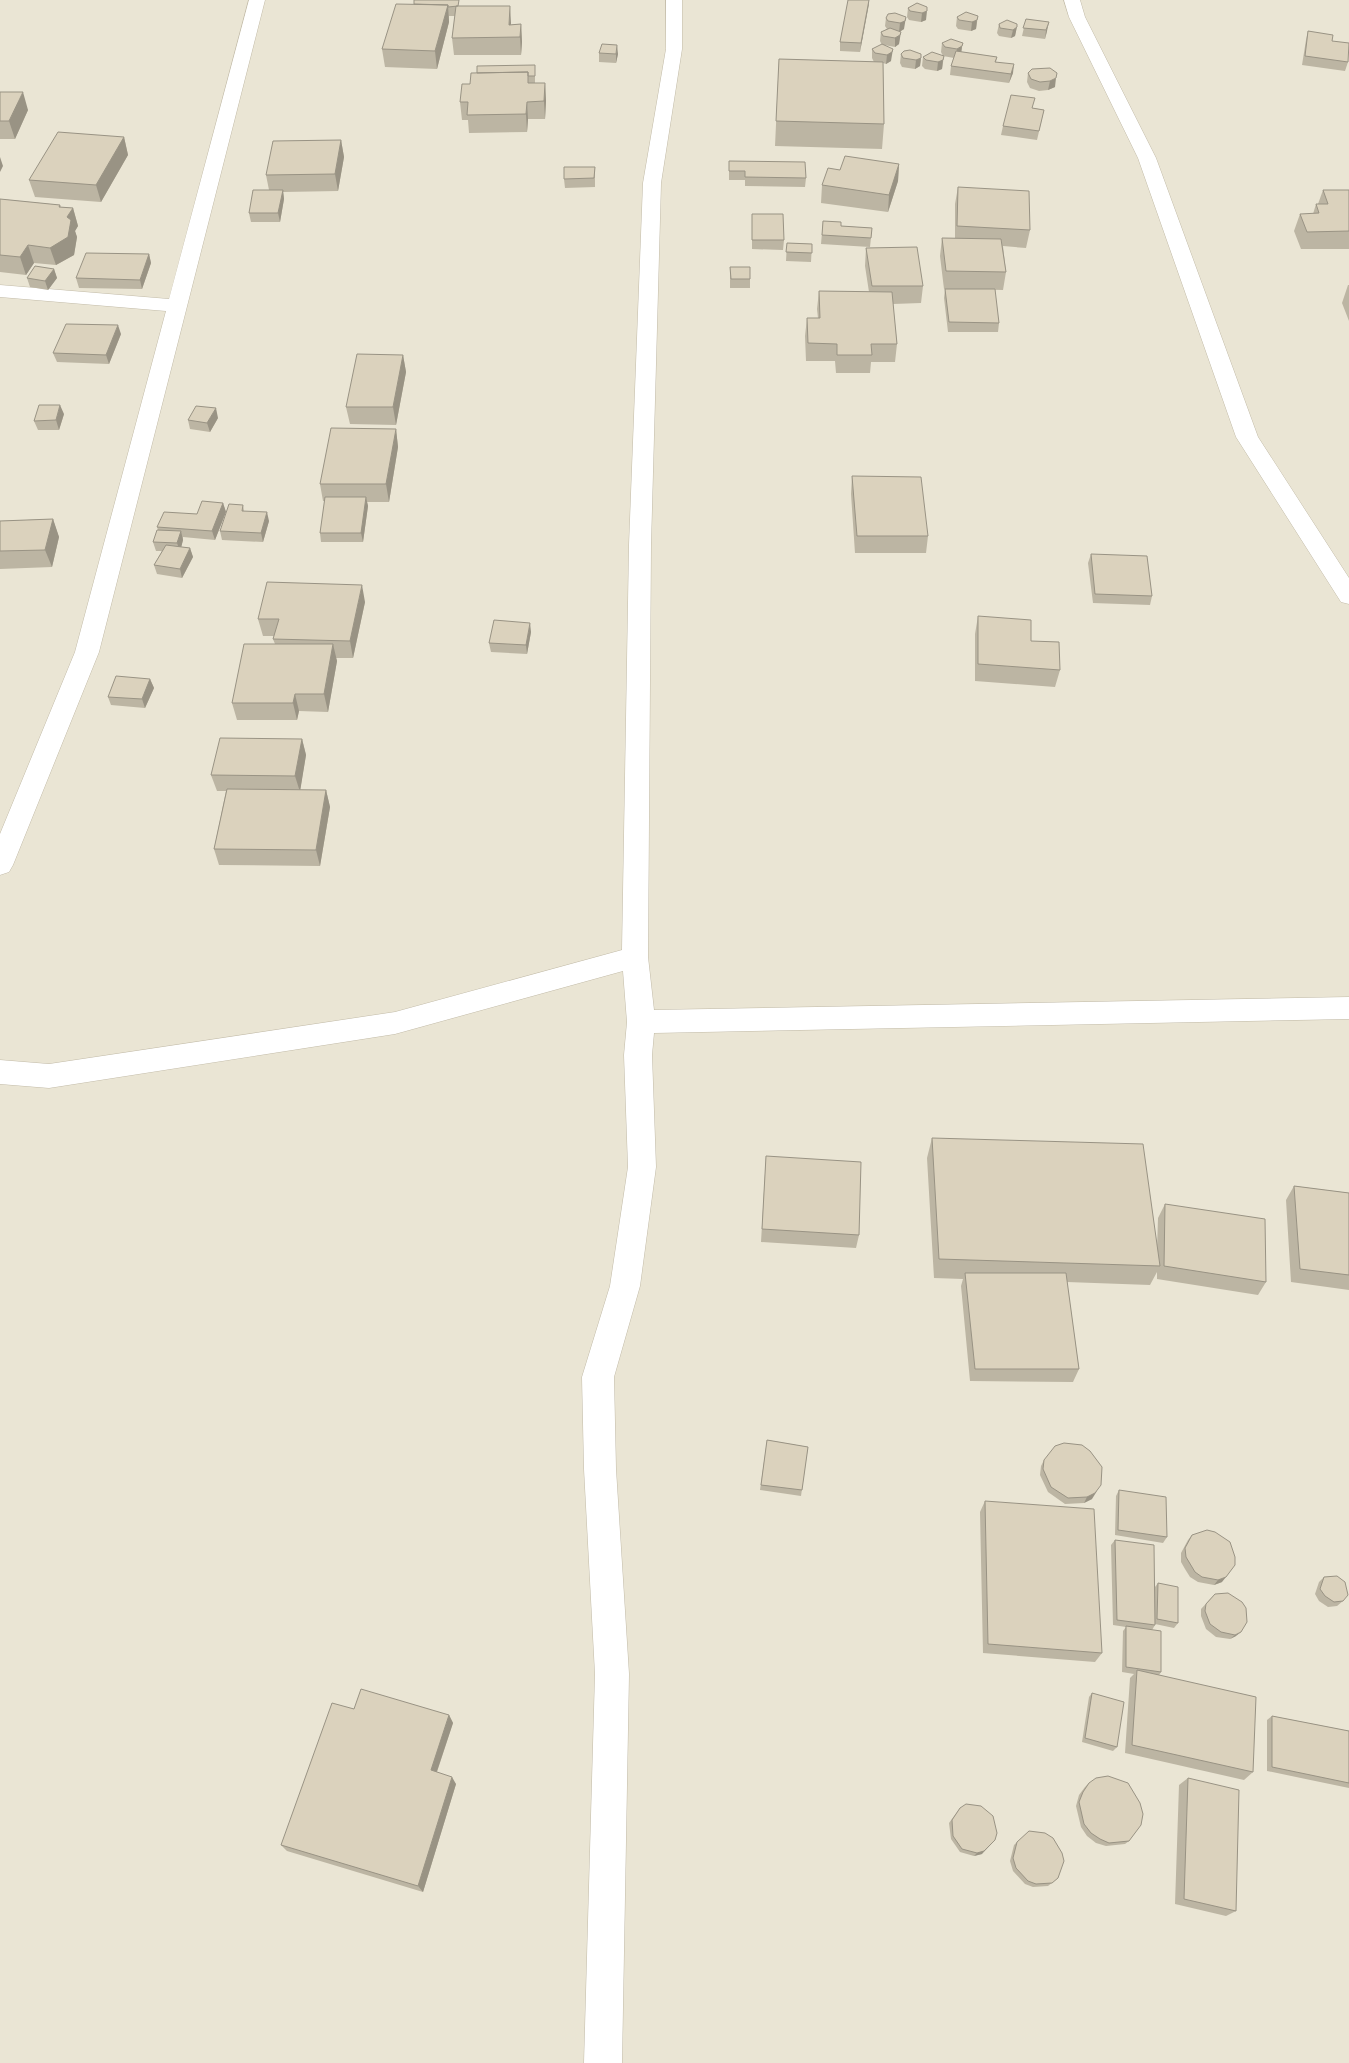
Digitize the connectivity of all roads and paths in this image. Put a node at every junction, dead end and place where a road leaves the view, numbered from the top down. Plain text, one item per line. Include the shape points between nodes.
1 (257, 0) edge
2 (674, 0) edge
3 (1072, 0) edge
4 (0, 292) edge
5 (177, 306) junction
6 (1349, 596) edge
7 (0, 865) edge
8 (635, 957) junction
9 (1349, 1008) edge
10 (641, 1022) junction
11 (0, 1072) edge
12 (603, 2063) edge

1 - 5 street
2 - 8 street via 674,49 652,183 640,545
3 - 6 street via 1147,158 1247,437
4 - 5 street
5 - 7 street via 87,652
8 - 10 street
8 - 11 street via 395,1023 49,1076
9 - 10 street
10 - 12 street via 638,1055 642,1167 625,1286 598,1377 612,1674

